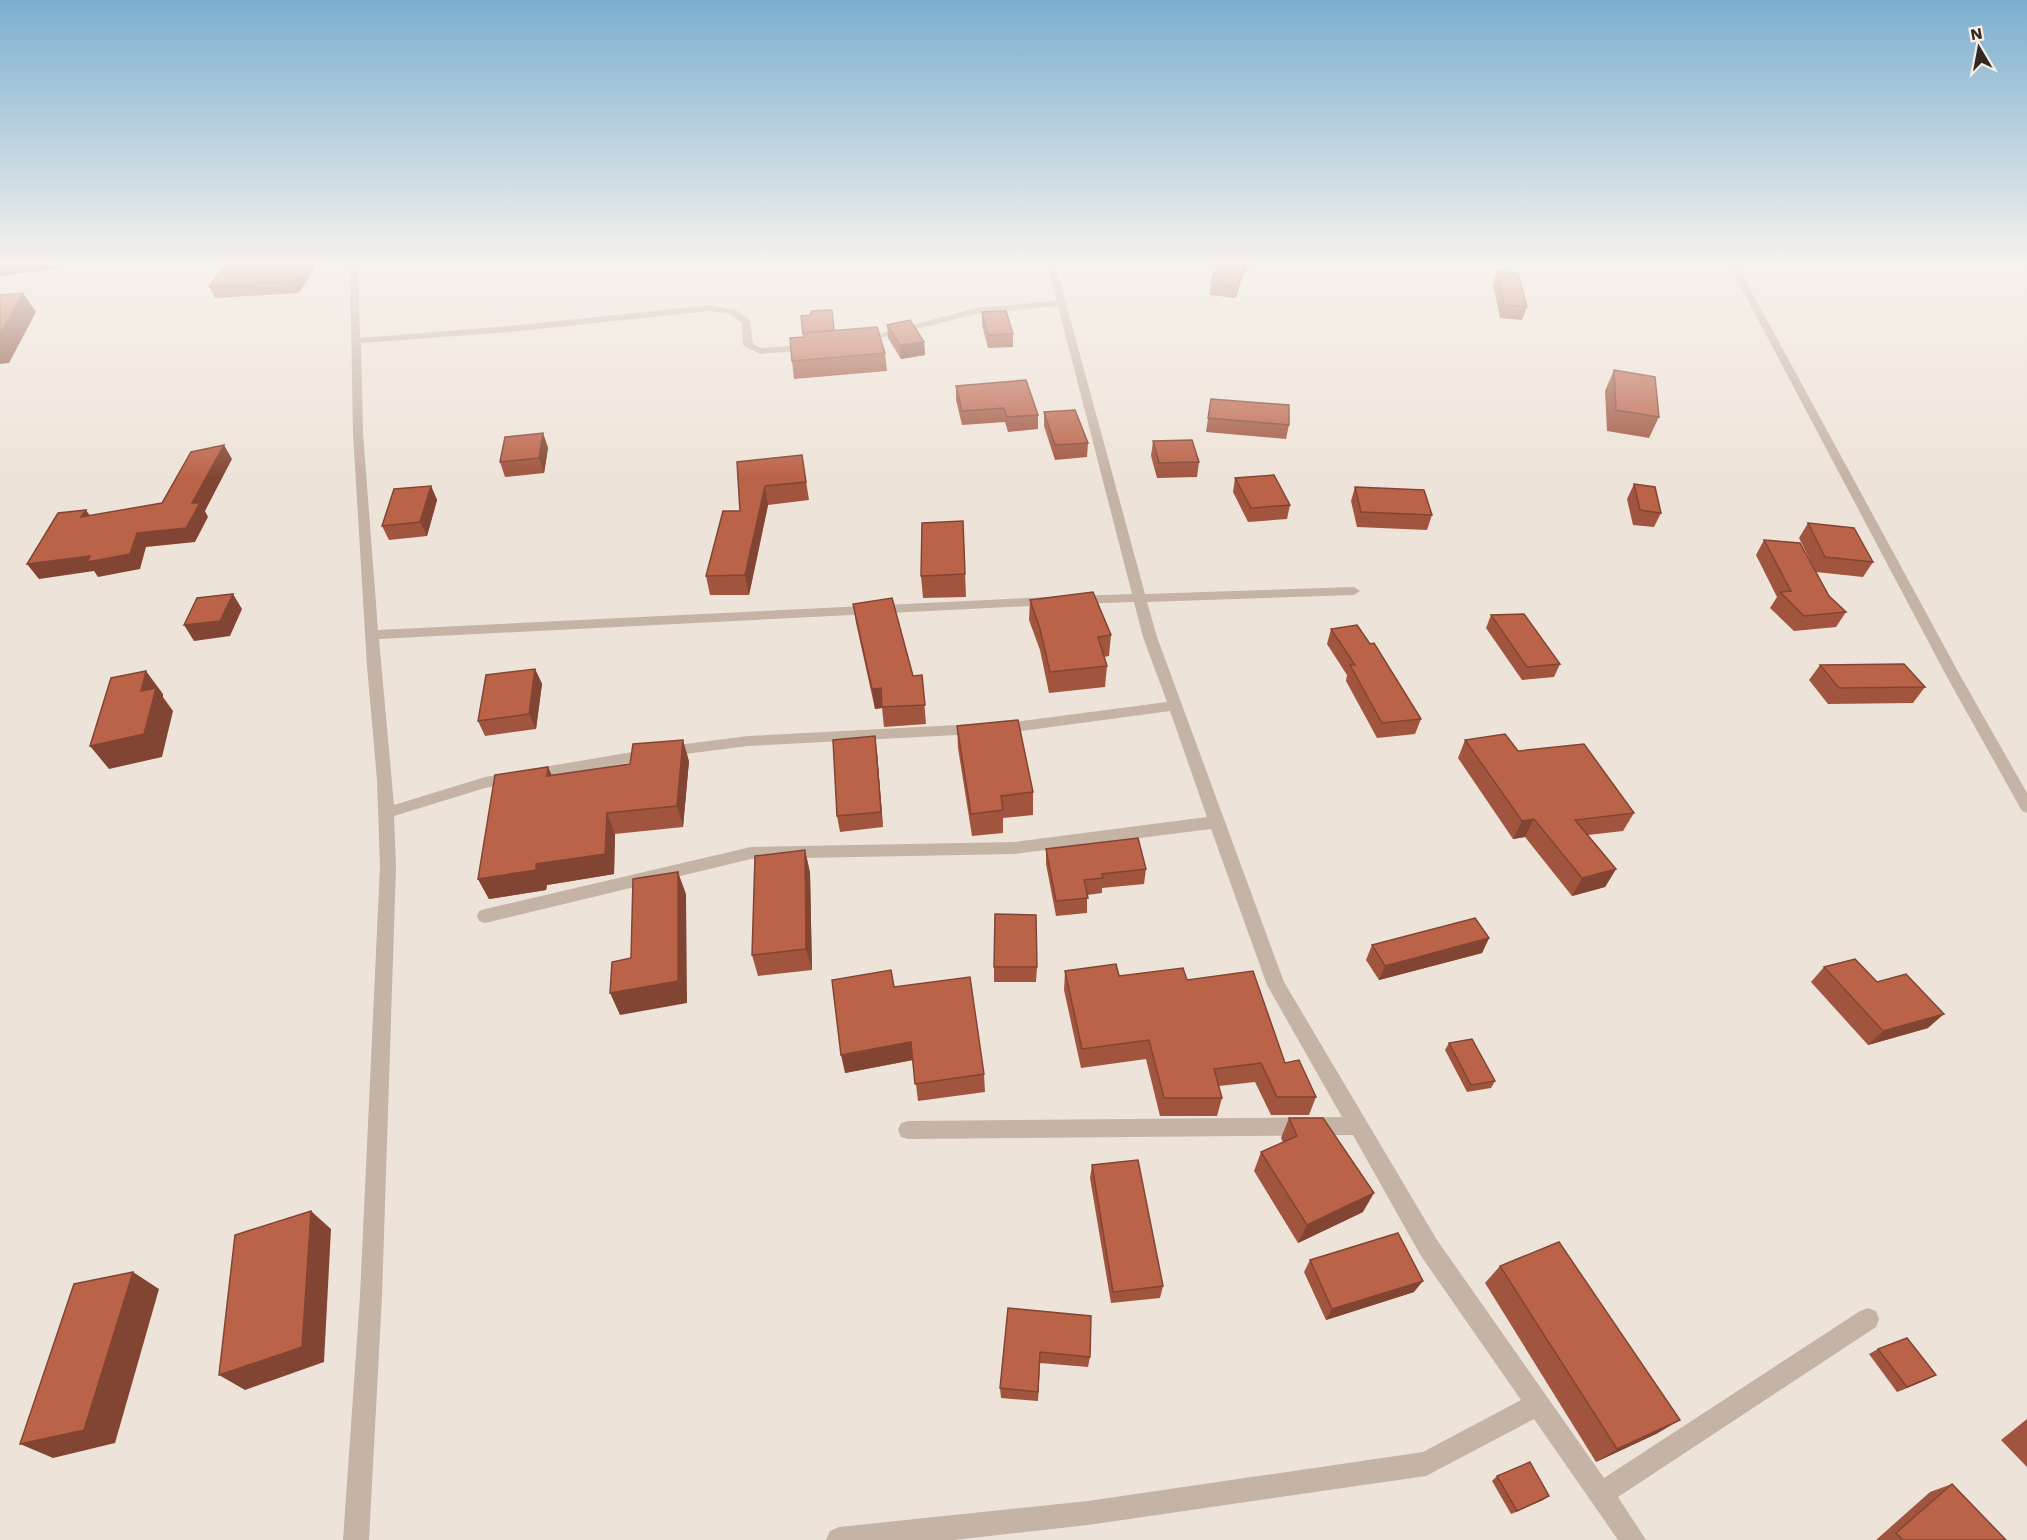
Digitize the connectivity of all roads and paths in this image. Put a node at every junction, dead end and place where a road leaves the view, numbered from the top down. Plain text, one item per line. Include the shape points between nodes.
1 (356, 335) edge
2 (435, 335) edge
3 (748, 335) edge
4 (879, 335) edge
5 (1070, 335) edge
6 (1770, 335) edge
7 (356, 341) junction
8 (846, 343) edge
9 (818, 346) edge
10 (1354, 591) dead end
11 (1139, 597) junction
12 (372, 635) junction
13 (1175, 706) junction
14 (2027, 807) edge
15 (386, 813) junction
16 (1217, 822) junction
17 (485, 916) dead end
18 (1358, 1126) junction
19 (908, 1130) dead end
20 (1868, 1319) dead end
21 (1538, 1404) junction
22 (1601, 1494) junction
23 (356, 1540) edge
24 (839, 1540) edge
25 (1633, 1540) edge

1 - 7 street
2 - 7 street
3 - 9 street via 748,345 760,351
4 - 8 street
5 - 11 street
6 - 14 street
7 - 12 street via 358,433
10 - 11 street
11 - 12 street
11 - 13 street
12 - 15 street
13 - 15 street via 1014,727 748,741 662,752 485,783
13 - 16 street
15 - 23 street via 388,866 371,1296
16 - 17 street via 1015,848 751,853
16 - 18 street via 1276,985
18 - 19 street
18 - 21 street via 1429,1248
20 - 22 street
21 - 22 street
21 - 24 street via 1426,1464 1088,1513
22 - 25 street

